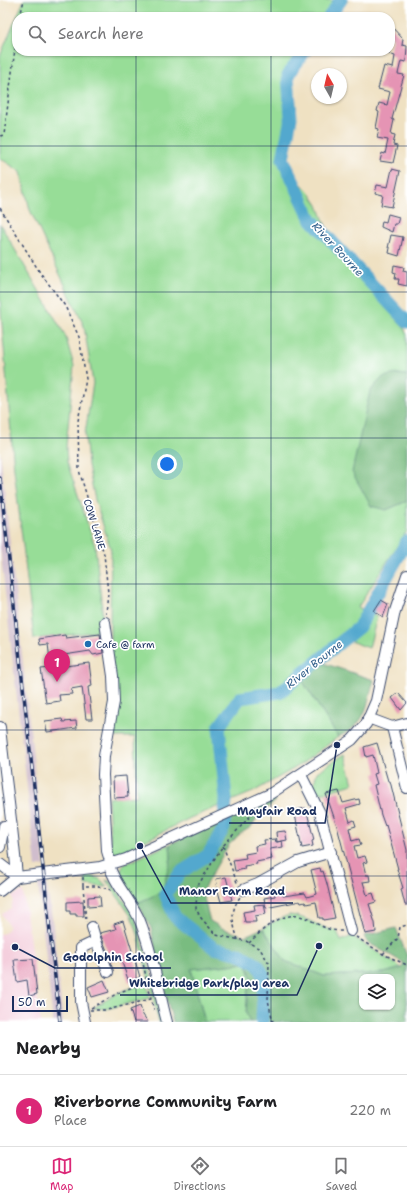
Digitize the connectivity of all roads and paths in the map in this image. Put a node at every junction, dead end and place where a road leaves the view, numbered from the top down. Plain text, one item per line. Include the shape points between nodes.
1 (24, 0) edge
2 (21, 12) edge
3 (14, 56) edge
4 (0, 136) edge
5 (0, 208) edge
6 (407, 575) edge
7 (105, 622) joint
8 (368, 718) junction
9 (407, 723) edge
10 (392, 727) junction
11 (0, 728) edge
12 (301, 775) junction
13 (407, 788) edge
14 (259, 800) junction
15 (6, 826) edge
16 (15, 846) junction
17 (223, 846) junction
18 (0, 847) edge
19 (0, 851) edge
20 (331, 852) junction
21 (0, 864) edge
22 (110, 864) junction
23 (83, 869) junction
24 (17, 877) junction
25 (83, 886) junction
26 (243, 890) junction
27 (0, 891) edge
28 (113, 893) dead end
29 (407, 925) edge
30 (92, 927) joint
31 (351, 931) junction
32 (238, 940) junction
33 (96, 941) junction
34 (249, 943) junction
35 (383, 954) junction
36 (142, 958) dead end
37 (407, 965) edge
38 (108, 972) dead end
39 (147, 981) junction
40 (151, 999) junction
41 (156, 1016) dead end
42 (85, 1022) edge
43 (167, 1022) edge
44 (273, 1022) edge

1 - 2 path
3 - 4 path via 4,135
5 - 7 path, COW LANE via 39,271 65,306 79,338 86,379 78,421 79,470 104,554 108,593
6 - 8 street via 395,611 380,690
7 - 22 street via 114,702 103,775
8 - 10 street
8 - 12 street via 352,740
9 - 10 street
10 - 13 street
11 - 15 street
12 - 14 street
12 - 20 street via 320,813
14 - 17 path via 258,807
14 - 22 street
15 - 16 street
15 - 18 street
16 - 19 street
16 - 24 street
17 - 26 path via 236,883
17 - 32 path via 197,887 196,909 216,935
20 - 26 street via 298,862
20 - 31 street
21 - 24 street
22 - 23 street
22 - 43 street via 112,876 140,920
23 - 24 street
23 - 25 path
24 - 27 street
25 - 28 path via 110,888
25 - 30 path via 86,927
26 - 32 path via 234,905 232,915
29 - 35 path via 400,927 398,938
30 - 33 street
31 - 34 path via 329,930 300,916 289,915 270,924
31 - 35 path via 358,940
32 - 34 path
33 - 38 street
33 - 42 street via 81,948 81,1002
34 - 44 path via 260,949 268,963 268,1000
35 - 37 path
36 - 39 path
39 - 40 path
39 - 40 path via 118,992 85,1010 107,1010
40 - 41 path

